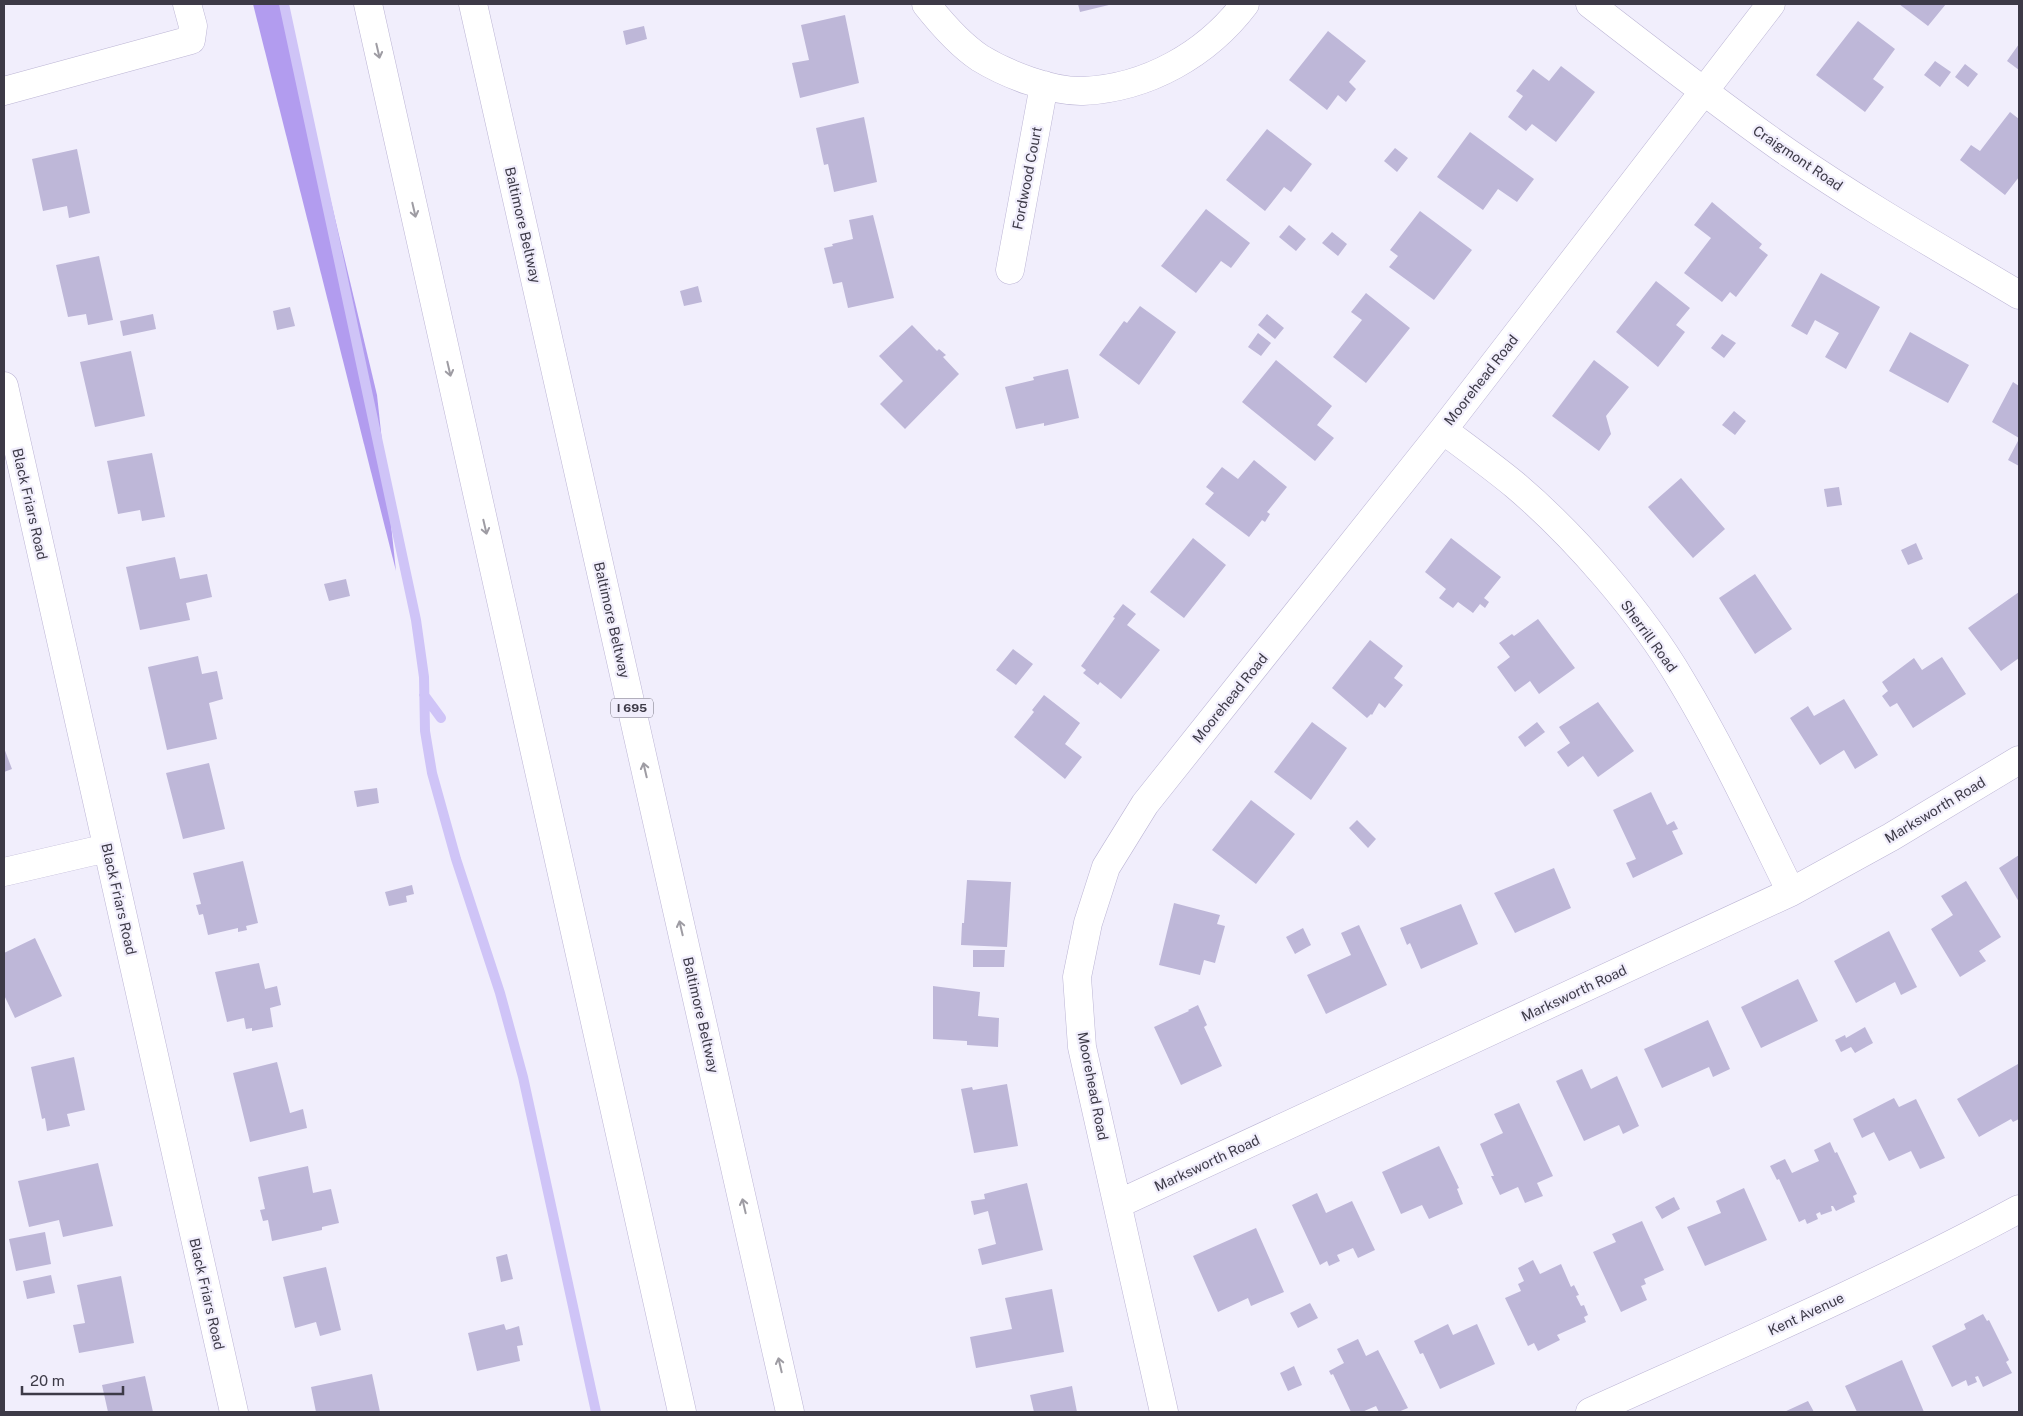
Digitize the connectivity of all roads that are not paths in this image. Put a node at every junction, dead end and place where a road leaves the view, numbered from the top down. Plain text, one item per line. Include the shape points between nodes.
1 (187, 4) edge
2 (368, 4) edge
3 (473, 4) edge
4 (926, 4) edge
5 (1245, 4) edge
6 (1590, 4) edge
7 (1771, 4) edge
8 (1044, 85) junction
9 (4, 90) edge
10 (1703, 91) junction
11 (1010, 270) dead end
12 (2019, 294) edge
13 (4, 386) edge
14 (1443, 430) junction
15 (2019, 760) edge
16 (107, 848) junction
17 (4, 872) edge
18 (1792, 892) junction
19 (1118, 1204) junction
20 (2019, 1209) edge
21 (234, 1412) edge
22 (682, 1412) edge
23 (790, 1412) edge
24 (1164, 1412) edge
25 (1590, 1412) edge

1 - 9 main road via 193,26 191,40
2 -> 22 main road
23 -> 3 main road, Baltimore Beltway / I 695
4 - 8 main road via 944,27 978,57
5 - 8 main road via 1201,49 1162,73 1121,86 1082,91
6 - 10 main road, Craigmont Road
7 - 10 main road, Moorehead Road
8 - 11 main road, Fordwood Court
10 - 12 main road, Craigmont Road via 1874,209
10 - 14 main road, Moorehead Road
13 - 16 main road, Black Friars Road
14 - 18 main road, Sherrill Road via 1515,485 1564,531 1642,623 1681,679
14 - 19 main road, Moorehead Road via 1145,804 1106,867 1088,923 1077,977 1082,1047
15 - 18 main road, Marksworth Road
16 - 17 main road
16 - 21 main road, Black Friars Road
18 - 19 main road, Marksworth Road
19 - 24 main road, Moorehead Road
20 - 25 main road, Kent Avenue via 1851,1293

